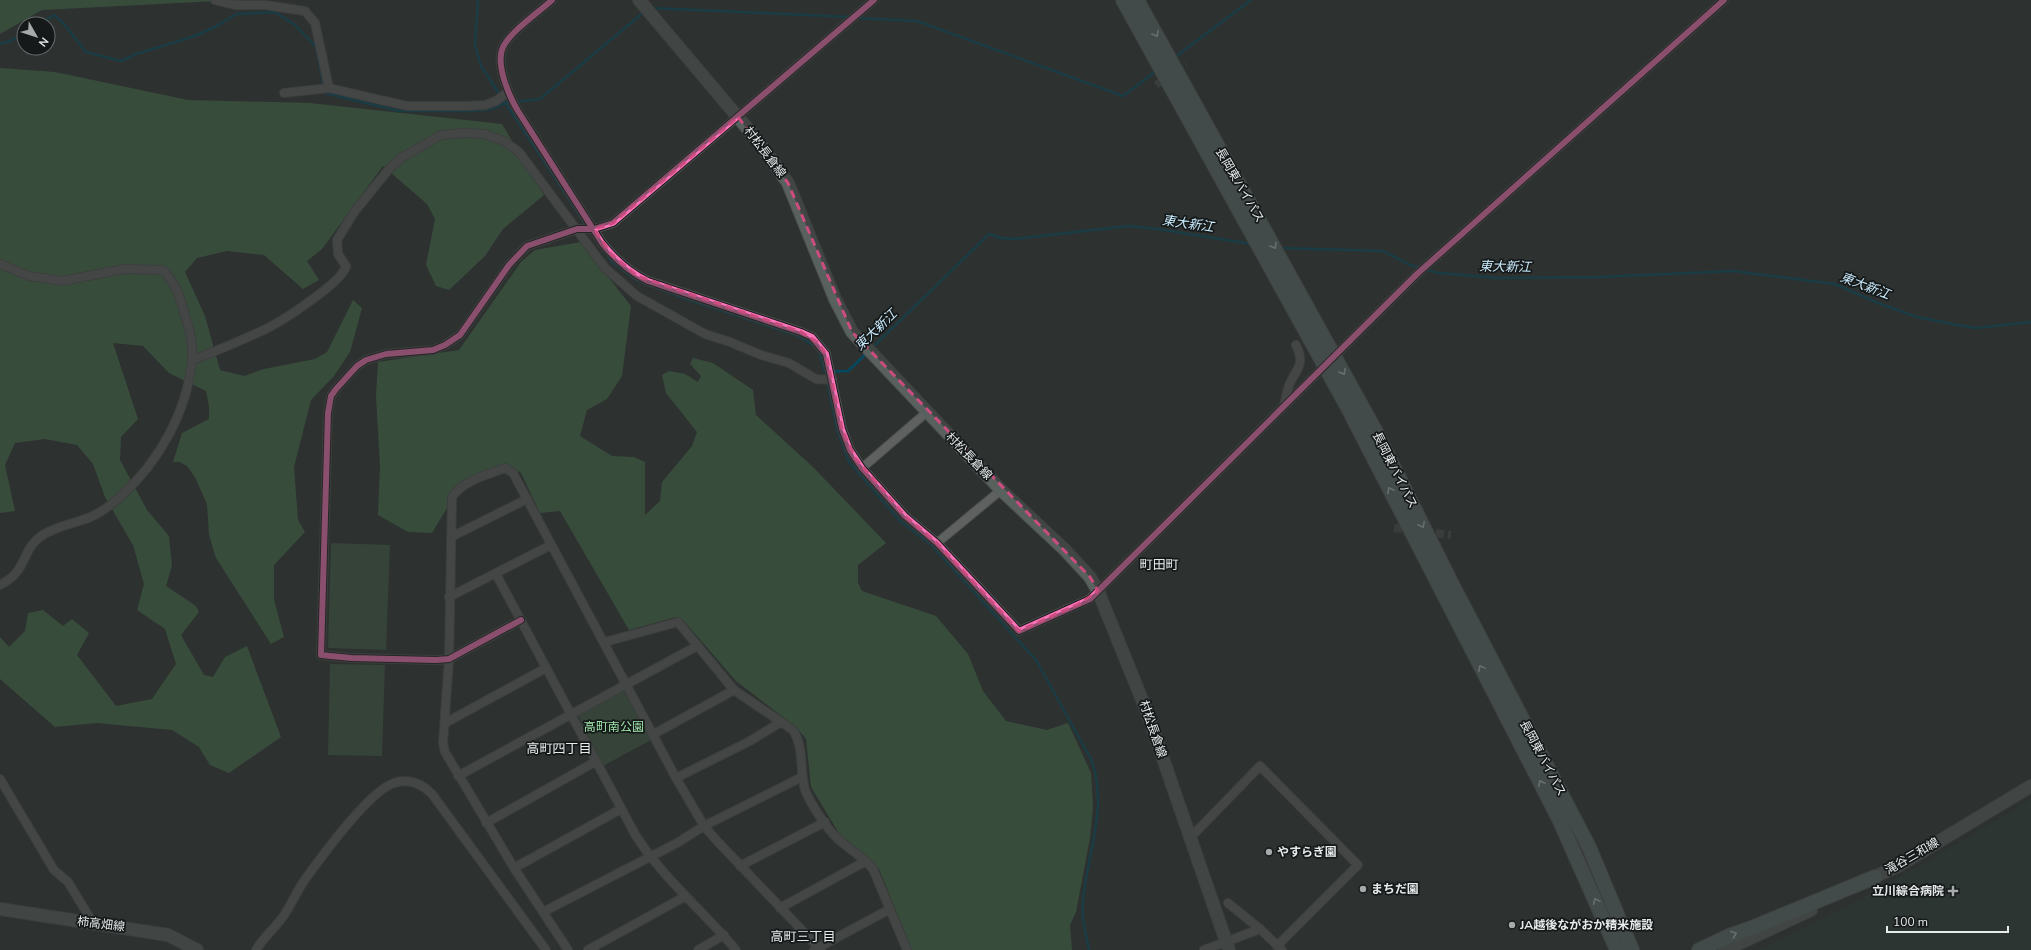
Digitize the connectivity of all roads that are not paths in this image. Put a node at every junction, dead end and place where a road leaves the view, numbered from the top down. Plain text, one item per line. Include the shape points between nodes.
1 (214, 0) edge
2 (552, 0) edge
3 (639, 0) edge
4 (874, 0) edge
5 (1123, 0) edge
6 (1137, 0) edge
7 (1724, 0) edge
8 (329, 88) junction
9 (508, 92) junction
10 (284, 93) dead end
11 (738, 117) junction
12 (577, 229) junction
13 (594, 229) junction
14 (0, 264) edge
15 (1296, 345) dead end
16 (1334, 356) junction
17 (192, 360) junction
18 (1324, 366) junction
19 (832, 380) junction
20 (1284, 406) junction
21 (927, 412) junction
22 (862, 468) junction
23 (1001, 490) junction
24 (527, 499) junction
25 (451, 537) junction
26 (937, 543) junction
27 (552, 545) junction
28 (496, 574) junction
29 (0, 585) edge
30 (1098, 591) junction
31 (449, 597) junction
32 (521, 620) junction
33 (605, 642) junction
34 (697, 646) junction
35 (449, 658) junction
36 (546, 668) junction
37 (628, 685) junction
38 (734, 690) junction
39 (571, 714) junction
40 (445, 722) junction
41 (781, 722) junction
42 (654, 734) junction
43 (595, 762) junction
44 (458, 776) junction
45 (802, 777) junction
46 (676, 778) junction
47 (0, 779) edge
48 (2031, 786) edge
49 (621, 809) junction
50 (825, 822) junction
51 (486, 823) junction
52 (704, 826) junction
53 (1190, 838) junction
54 (1589, 847) junction
55 (650, 857) junction
56 (866, 861) junction
57 (740, 866) junction
58 (514, 868) junction
59 (1875, 877) junction
60 (684, 897) junction
61 (1228, 903) dead end
62 (780, 908) junction
63 (0, 909) edge
64 (890, 909) junction
65 (543, 912) junction
66 (93, 923) junction
67 (1260, 929) junction
68 (724, 935) junction
69 (1227, 946) edge
70 (1280, 948) edge
71 (818, 949) edge
72 (197, 950) edge
73 (256, 950) edge
74 (546, 950) edge
75 (568, 950) edge
76 (588, 950) edge
77 (698, 950) edge
78 (736, 950) edge
79 (907, 950) edge
80 (1204, 950) edge
81 (1617, 950) edge
82 (1632, 950) edge
83 (1642, 950) edge
84 (1699, 950) edge
85 (1725, 950) edge

1 - 8 street via 235,5 264,5 305,11 315,23
2 - 9 street via 509,38 503,47 500,61
3 - 11 main road, 村松長倉線
4 - 11 street
5 - 18 highway, 長岡東バイパス
6 -> 16 highway, 長岡東バイパス
7 - 16 street via 1417,274
8 - 9 street via 407,106 486,105
8 - 10 street
9 - 13 street via 531,134
11 - 13 street via 613,223
11 - 21 main road, 村松長倉線 via 788,182 835,299 852,332
12 - 13 street
12 - 17 street via 512,145 484,134 441,135 401,158 388,169 355,211 338,240 338,254 346,266 346,271 333,284 266,328
12 - 19 street via 605,268 637,296 705,334 789,363 816,379
12 - 35 street via 527,246 510,265 460,335 452,341 433,350 386,354 366,360 346,377 331,396 328,413 321,655 351,658
13 - 19 street via 611,254 638,276 812,337 826,354
14 - 17 street via 29,276 62,281 124,269 163,270 179,294 189,326
15 - 20 street via 1300,355 1299,367 1290,383
16 - 18 street
16 -> 54 highway, 長岡東バイパス via 1375,430 1452,586
17 - 29 street via 184,397 173,428 147,468 121,497 101,511 90,518 48,532 39,538 32,545 17,573
18 - 20 street
81 -> 18 highway, 長岡東バイパス via 1559,819
19 - 22 street via 842,428 850,450
20 - 30 street
21 - 22 street
21 - 23 main road, 村松長倉線
22 - 26 street via 905,516
23 - 26 street
23 - 30 main road, 村松長倉線 via 1064,549 1090,577
24 - 25 street
24 - 25 street via 513,473 505,468 472,481 456,491 452,497
24 - 27 street
25 - 31 street
26 - 30 street via 1019,631 1079,604
27 - 28 street
27 - 33 street
28 - 31 street
28 - 32 street
30 - 53 main road, 村松長倉線 via 1147,712
31 - 35 street
32 - 35 street
32 - 36 street
33 - 34 street via 678,622
33 - 37 street
34 - 37 street
34 - 38 street
35 - 40 street
36 - 39 street
36 - 40 street
37 - 39 street
37 - 42 street
38 - 41 street
38 - 42 street
39 - 43 street
39 - 44 street
40 - 44 street via 443,744
41 - 45 street via 794,730 799,739 802,750
41 - 46 street via 750,741
42 - 46 street
43 - 49 street
43 - 51 street
44 - 51 street
45 - 50 street via 806,791
45 - 52 street
46 - 52 street
47 - 66 street via 54,870 68,882
48 - 59 main road, 滝谷三和線 via 1898,866
49 - 55 street
49 - 58 street
50 - 56 street via 836,838
50 - 57 street
51 - 58 street
52 - 55 street
52 - 57 street
53 - 69 main road, 村松長倉線
53 - 70 street via 1260,766 1358,866
54 - 82 highway, 長岡東バイパス
54 - 83 highway via 1617,896 1637,944
55 - 60 street
55 - 65 street
56 - 62 street
56 - 64 street via 873,869
57 - 62 street
58 - 65 street
84 -> 59 highway
59 - 85 main road, 滝谷三和線 via 1781,925
60 - 68 street
60 - 76 street
61 - 67 street
62 - 71 street
63 - 66 main road, 柿高畑線
64 - 71 street
64 - 79 street
65 - 75 street
66 - 72 main road, 柿高畑線 via 168,935
67 - 69 street
67 - 70 street
68 - 77 street
68 - 78 street
69 - 80 street
73 - 74 street via 286,913 306,879 366,804 387,786 403,782 423,785 432,794

